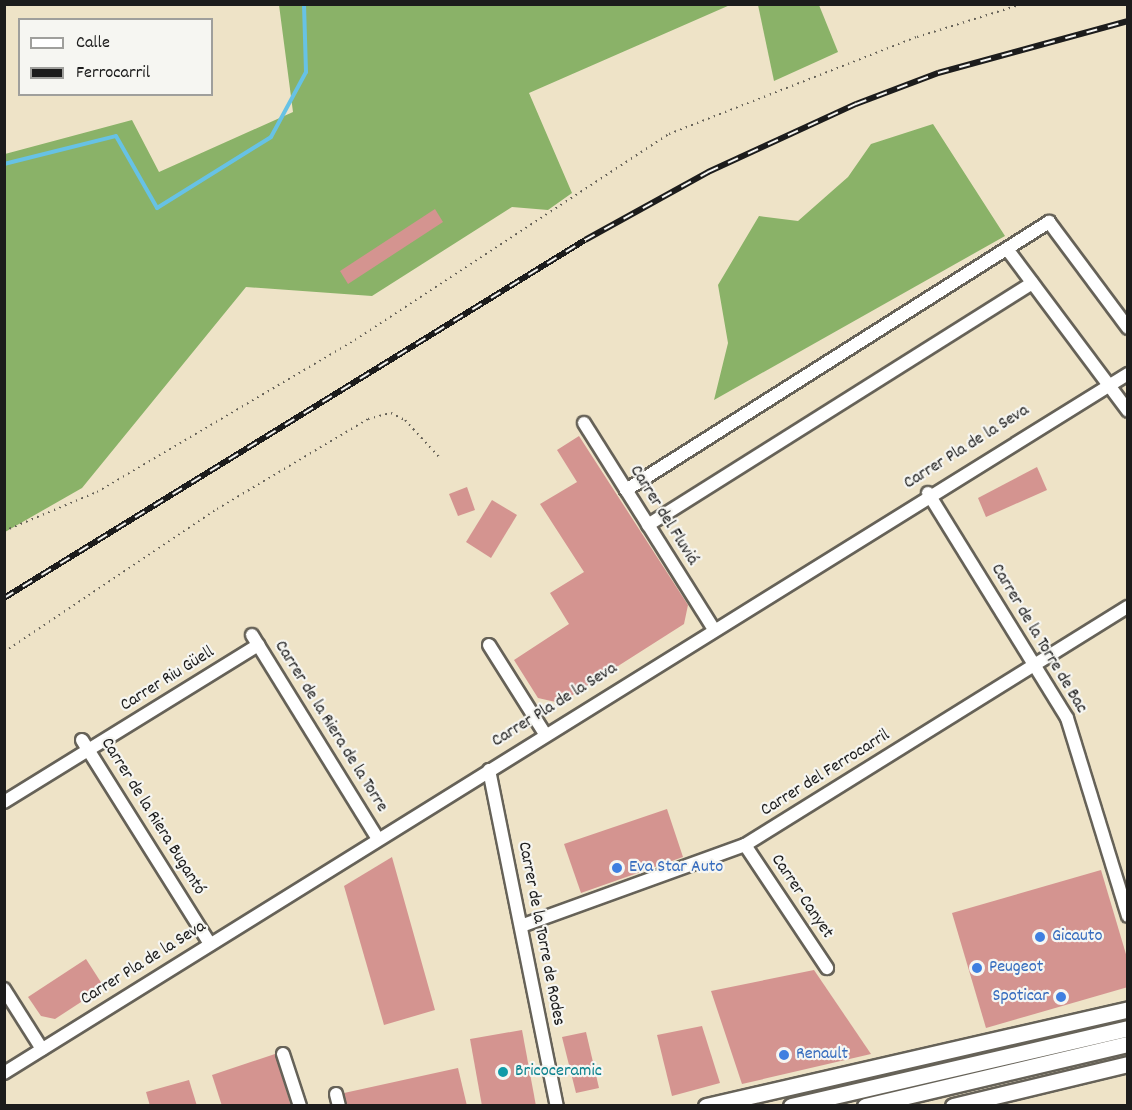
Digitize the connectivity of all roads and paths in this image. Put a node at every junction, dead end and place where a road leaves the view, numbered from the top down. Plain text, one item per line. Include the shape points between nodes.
1 (1023, 4) edge
2 (1007, 249) junction
3 (1032, 283) junction
4 (1128, 328) edge
5 (1128, 374) edge
6 (1108, 385) junction
7 (1128, 411) edge
8 (584, 423) dead end
9 (440, 458) dead end
10 (626, 490) junction
11 (928, 493) junction
12 (648, 525) junction
13 (4, 531) edge
14 (1128, 607) edge
15 (713, 628) junction
16 (255, 640) joint
17 (489, 645) dead end
18 (4, 652) edge
19 (1035, 664) junction
20 (545, 734) junction
21 (85, 745) junction
22 (489, 770) junction
23 (4, 802) edge
24 (378, 839) junction
25 (745, 845) junction
26 (1128, 916) edge
27 (521, 926) junction
28 (210, 944) junction
29 (827, 968) dead end
30 (4, 989) edge
31 (1128, 1009) edge
32 (1128, 1028) edge
33 (1128, 1044) edge
34 (42, 1049) junction
35 (283, 1054) dead end
36 (1128, 1064) edge
37 (4, 1073) edge
38 (300, 1106) edge
39 (557, 1106) edge
40 (706, 1106) edge
41 (791, 1106) edge
42 (865, 1106) edge
43 (953, 1106) edge

1 - 13 path via 907,40 669,134 355,340 97,492
2 - 3 street
2 - 4 street via 1049,222
2 - 10 street
3 - 6 street
3 - 12 street
5 - 6 street, Carrer Pla de la Seva
6 - 7 street
6 - 11 street, Carrer Pla de la Seva
8 - 10 street, Carrer del Fluviá
9 - 18 path via 405,420 383,413 368,419 217,509
10 - 12 street, Carrer del Fluviá
11 - 15 street, Carrer Pla de la Seva
11 - 19 street, Carrer de la Torre de Bac
12 - 15 street, Carrer del Fluviá
14 - 19 street, Carrer del Ferrocarril
15 - 20 street, Carrer Pla de la Seva
16 - 21 street, Carrer Riu Güell
16 - 24 street, Carrer de la Riera de la Torre
17 - 20 street
19 - 25 street, Carrer del Ferrocarril
19 - 26 street, Carrer de la Torre de Bac via 1078,745
20 - 22 street, Carrer Pla de la Seva
21 - 23 street, Carrer Riu Güell
21 - 28 street, Carrer de la Riera Bugantó
22 - 24 street, Carrer Pla de la Seva
22 - 27 street, Carrer de la Torre de Rodes
24 - 28 street, Carrer Pla de la Seva
25 - 27 street, Carrer del Ferrocarril
25 - 29 street, Carrer Canyet
27 - 39 street, Carrer de la Torre de Rodes
28 - 34 street, Carrer Pla de la Seva
30 - 34 street
31 - 40 main road
32 - 41 main road
33 - 42 main road
34 - 37 street, Carrer Pla de la Seva
35 - 38 street
36 - 43 main road

